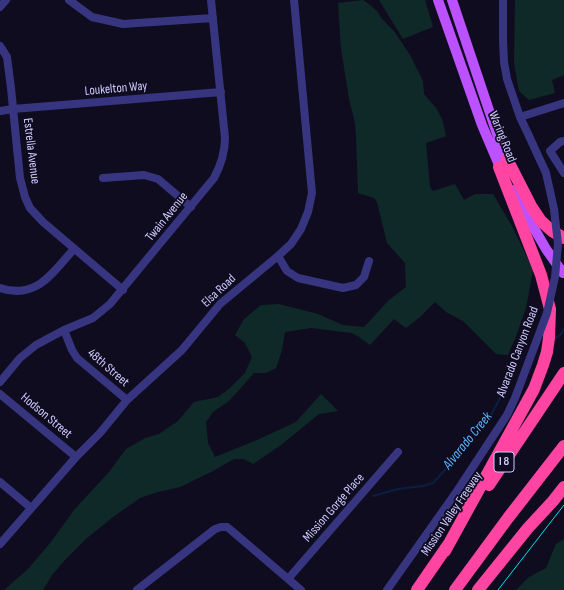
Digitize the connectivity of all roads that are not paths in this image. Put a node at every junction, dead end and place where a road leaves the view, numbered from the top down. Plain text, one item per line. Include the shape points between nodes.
1 (6, 0) edge
2 (69, 0) edge
3 (211, 0) edge
4 (294, 0) edge
5 (438, 0) edge
6 (452, 0) edge
7 (503, 0) edge
8 (0, 7) edge
9 (213, 18) junction
10 (0, 46) edge
11 (221, 92) junction
12 (564, 103) edge
13 (13, 110) junction
14 (0, 111) edge
15 (520, 117) junction
16 (564, 141) edge
17 (503, 163) junction
18 (564, 173) edge
19 (103, 178) dead end
20 (191, 207) junction
21 (564, 238) edge
22 (74, 249) junction
23 (278, 256) junction
24 (370, 261) dead end
25 (564, 274) edge
26 (0, 288) edge
27 (123, 290) junction
28 (64, 330) junction
29 (564, 373) edge
30 (0, 382) edge
31 (0, 394) edge
32 (127, 400) junction
33 (564, 446) edge
34 (398, 452) dead end
35 (76, 458) junction
36 (0, 482) edge
37 (564, 487) edge
38 (31, 508) junction
39 (0, 544) edge
40 (445, 550) junction
41 (288, 579) junction
42 (137, 590) edge
43 (301, 590) edge
44 (387, 590) edge
45 (417, 590) edge
46 (455, 590) edge
47 (478, 590) edge

1 - 8 street
2 - 9 street via 92,17 123,24
3 - 9 street, Twain Avenue
4 - 23 street, Elsa Road via 312,193 301,229 291,244
5 - 17 main road, Waring Road via 482,125
6 - 17 main road, Waring Road via 498,137
7 - 15 street, Alvarado Canyon Road via 504,62
9 - 11 street, Twain Avenue
10 - 13 street, Estrella Avenue via 7,58
11 - 13 street, Loukelton Way
11 - 20 street, Twain Avenue via 225,148 214,178
12 - 15 street
13 - 14 street, Loukelton Way
13 - 22 street, Estrella Avenue via 20,178 25,197 30,208 42,222
15 - 44 street, Alvarado Canyon Road, bridge via 546,173 554,209 558,244 556,277 547,313 515,398 506,415 457,491
16 - 18 street via 550,151
17 - 21 highway via 541,221
17 - 25 main road, Waring Road via 551,246
17 - 40 highway via 550,309 549,338 534,389
19 - 20 street via 144,175 158,179
20 - 27 street, Twain Avenue
22 - 26 street via 46,280 37,286 29,290 10,291
22 - 27 street, Estrella Avenue
23 - 24 street via 287,271 298,278 343,288 356,285 364,277
23 - 32 street, Elsa Road via 220,304 182,350
27 - 28 street, Twain Avenue via 93,318
28 - 30 street, Twain Avenue via 36,344
28 - 32 street, 48th Street via 77,358
29 - 40 highway, Mission Valley Freeway / I 8
31 - 35 street, Hodson Street
32 - 35 street, Elsa Road
33 - 46 highway
34 - 41 street, Mission Gorge Place
35 - 38 street, Elsa Road
36 - 38 street
37 - 47 highway
38 - 39 street, Elsa Road
40 - 45 highway, Mission Valley Freeway / I 8
41 - 42 street via 227,527 221,527
41 - 43 street

